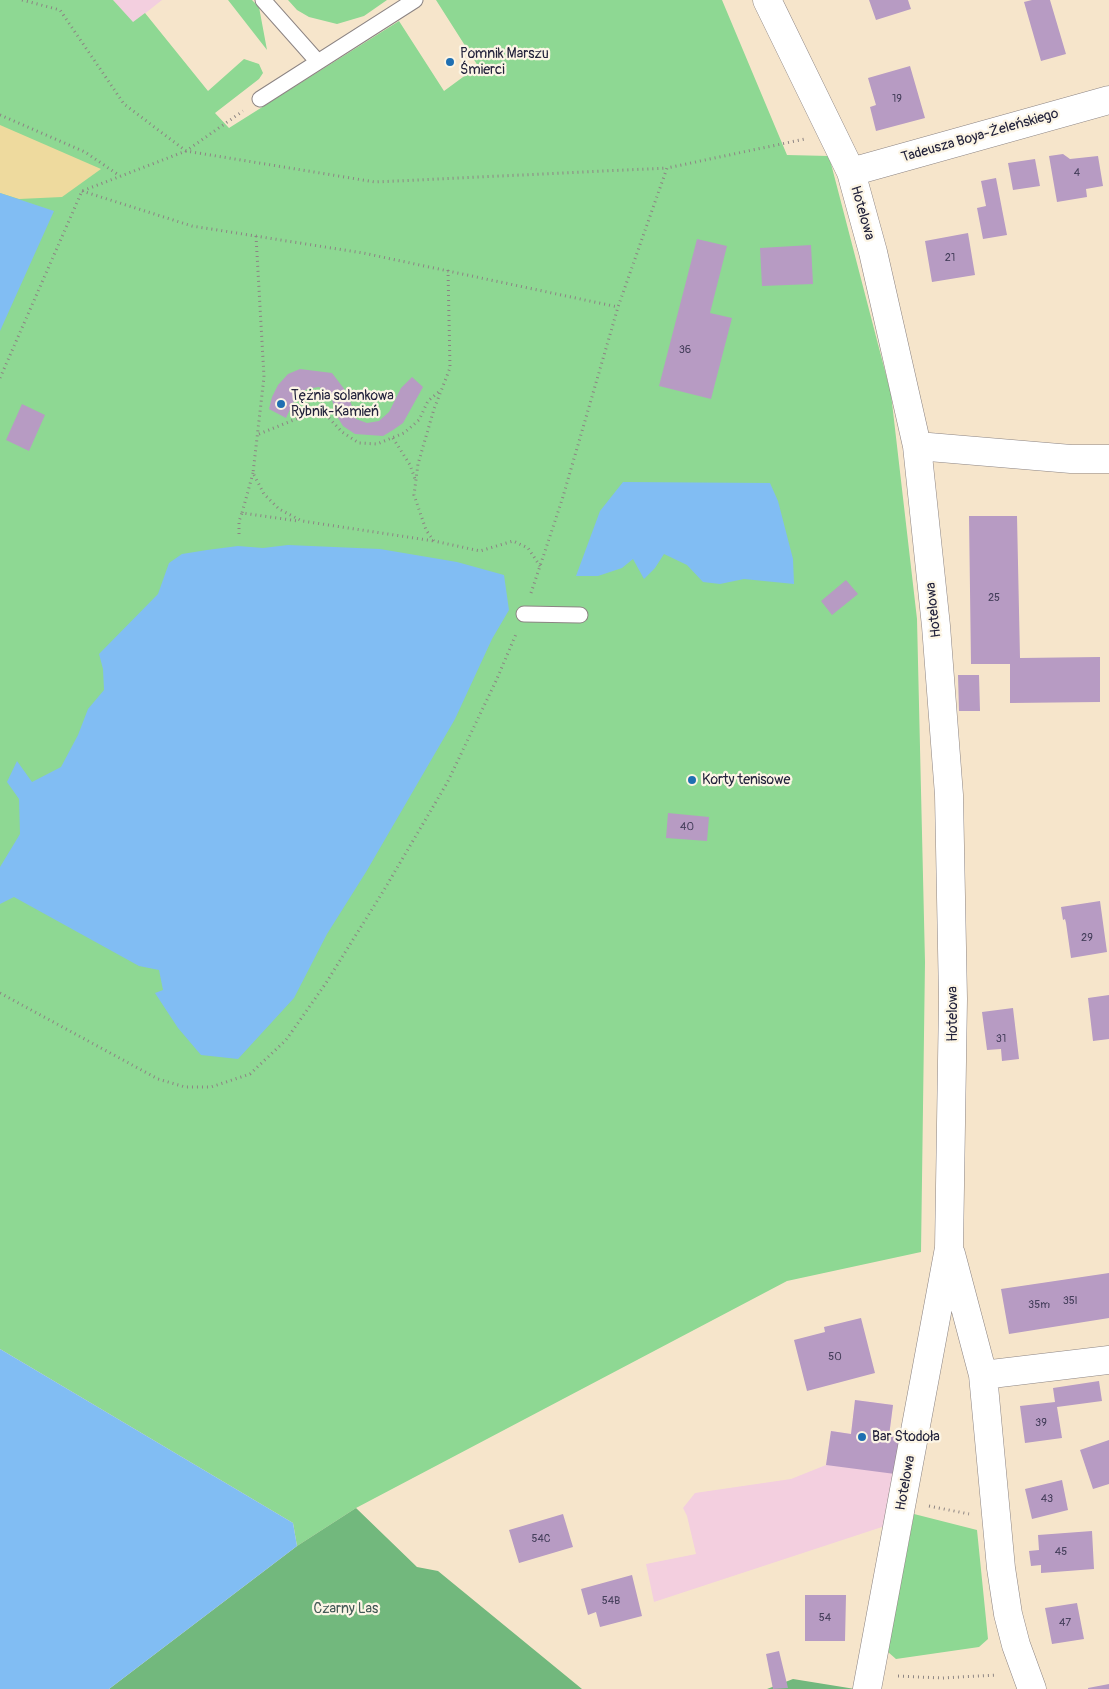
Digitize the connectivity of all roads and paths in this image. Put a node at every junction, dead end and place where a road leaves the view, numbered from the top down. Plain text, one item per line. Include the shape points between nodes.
1 (22, 0) edge
2 (263, 0) edge
3 (415, 0) edge
4 (767, 0) edge
5 (318, 62) junction
6 (260, 99) joint
7 (1109, 100) edge
8 (0, 116) edge
9 (830, 132) junction
10 (186, 151) junction
11 (667, 168) junction
12 (850, 172) junction
13 (121, 176) junction
14 (82, 191) junction
15 (256, 236) junction
16 (448, 270) junction
17 (618, 307) junction
18 (0, 378) edge
19 (442, 390) junction
20 (258, 434) junction
21 (393, 438) junction
22 (917, 446) junction
23 (1109, 459) edge
24 (254, 473) junction
25 (416, 480) junction
26 (242, 513) junction
27 (302, 522) junction
28 (239, 534) dead end
29 (434, 541) junction
30 (540, 566) junction
31 (524, 614) junction
32 (580, 615) dead end
33 (0, 993) edge
34 (949, 1248) junction
35 (1109, 1360) edge
36 (983, 1375) junction
37 (903, 1501) junction
38 (997, 1518) junction
39 (1029, 1681) edge
40 (869, 1682) edge

1 - 10 path via 60,10 124,104
2 - 5 lane
3 - 5 lane
4 - 9 street, Hotelowa
5 - 6 lane
6 - 10 path
7 - 12 street, Tadeusza Boya-Żeleńskiego
8 - 13 path via 85,152
9 - 11 path
9 - 12 street, Hotelowa
10 - 11 path via 375,182
10 - 13 path
11 - 17 path
12 - 22 street, Hotelowa via 873,252
13 - 14 path
14 - 15 path via 192,226
14 - 18 path
15 - 16 path via 363,252
15 - 20 path via 264,377
16 - 17 path
16 - 19 path via 450,368
17 - 30 path
19 - 21 path via 428,401 419,420
19 - 25 path via 418,464
20 - 21 path via 301,417 310,400 322,401 329,418 359,444 377,444
20 - 24 path
21 - 25 path
22 - 23 street via 1071,459
22 - 34 street, Hotelowa via 949,795 954,999
24 - 26 path
24 - 27 path via 264,494 279,509
25 - 29 path via 414,495 426,530
26 - 27 path
26 - 28 path
27 - 29 path
29 - 30 path via 480,551 513,541 528,548
30 - 31 path
31 - 32 lane
31 - 33 path via 447,783 384,890 286,1040 250,1074 211,1087 185,1087 158,1079
34 - 36 street, Hotelowa
34 - 37 street, Hotelowa
35 - 36 street
36 - 38 street, Hotelowa
37 - 38 path
37 - 40 street, Hotelowa
38 - 39 street, Hotelowa via 1008,1614
39 - 40 path via 942,1678

